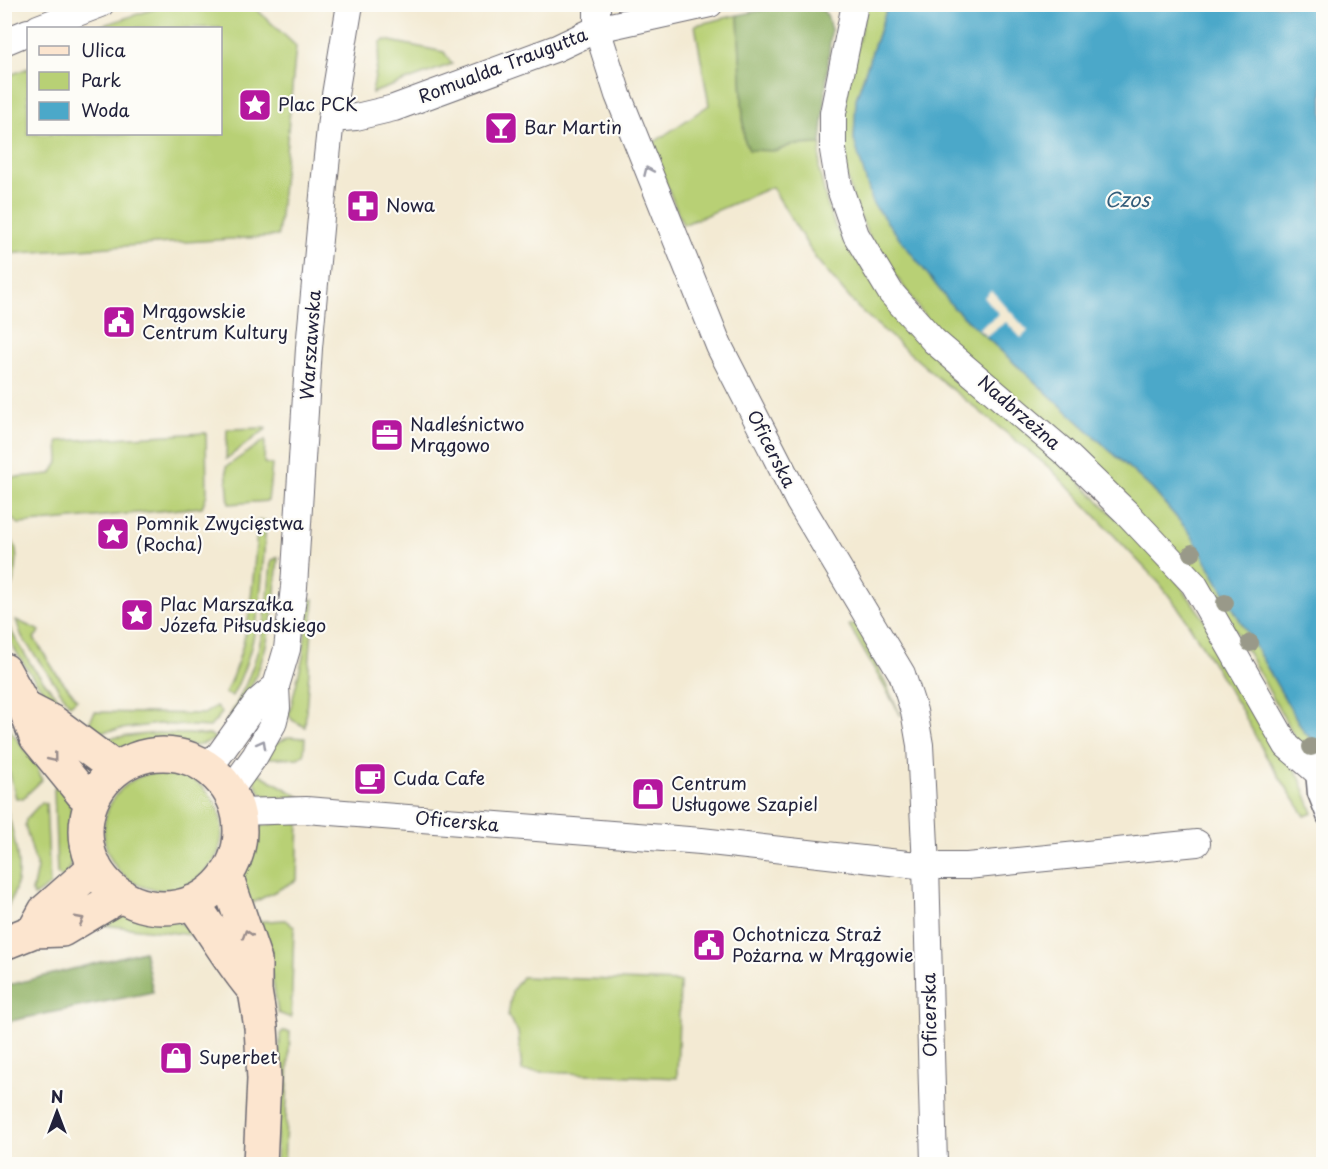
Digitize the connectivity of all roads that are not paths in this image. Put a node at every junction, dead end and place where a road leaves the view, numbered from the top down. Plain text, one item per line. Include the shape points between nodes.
1 (101, 4) edge
2 (350, 4) edge
3 (710, 4) edge
4 (855, 4) edge
5 (597, 17) edge
6 (41, 27) edge
7 (27, 32) edge
8 (4, 42) edge
9 (331, 119) junction
10 (4, 670) edge
11 (276, 686) junction
12 (25, 708) junction
13 (204, 765) junction
14 (116, 769) junction
15 (1318, 774) edge
16 (92, 801) junction
17 (233, 802) junction
18 (1323, 819) edge
19 (1197, 843) dead end
20 (926, 866) junction
21 (95, 867) junction
22 (226, 875) junction
23 (121, 895) junction
24 (192, 902) junction
25 (34, 931) junction
26 (4, 943) edge
27 (255, 991) junction
28 (260, 1164) edge
29 (934, 1164) edge

1 - 6 street
2 - 9 street, Warszawska
3 - 5 street, Romualda Traugutta
4 - 15 street, Nadbrzeżna via 833,113 832,150 839,186 856,235 891,293 934,341 1064,452 1194,584 1287,746
5 - 9 street, Romualda Traugutta via 557,48 394,108
20 -> 5 street, Oficerska via 920,745 902,674 799,502 718,346 635,141
7 - 8 street
9 - 11 street, Warszawska via 309,348 294,587 287,649
10 - 12 street
11 - 13 street via 257,702 219,755
17 -> 11 street, Warszawska via 273,724
12 - 14 street via 54,723
12 -> 16 street via 36,737
13 - 14 street via 182,756 159,754 137,758
13 - 17 street via 218,777
14 - 16 street
15 - 18 lane via 1314,794
16 - 21 street via 86,823 87,846
17 - 20 street, Oficerska via 701,840
17 - 22 street via 238,844
19 - 20 street, Oficerska via 967,866
20 - 29 street, Oficerska
21 - 23 street
21 - 25 street via 45,911
22 - 24 street via 211,891
27 -> 22 street via 255,960
23 - 24 street via 143,905 168,908
25 -> 23 street via 62,930
24 - 27 street via 233,966
25 - 26 street
27 - 28 street via 264,1079

